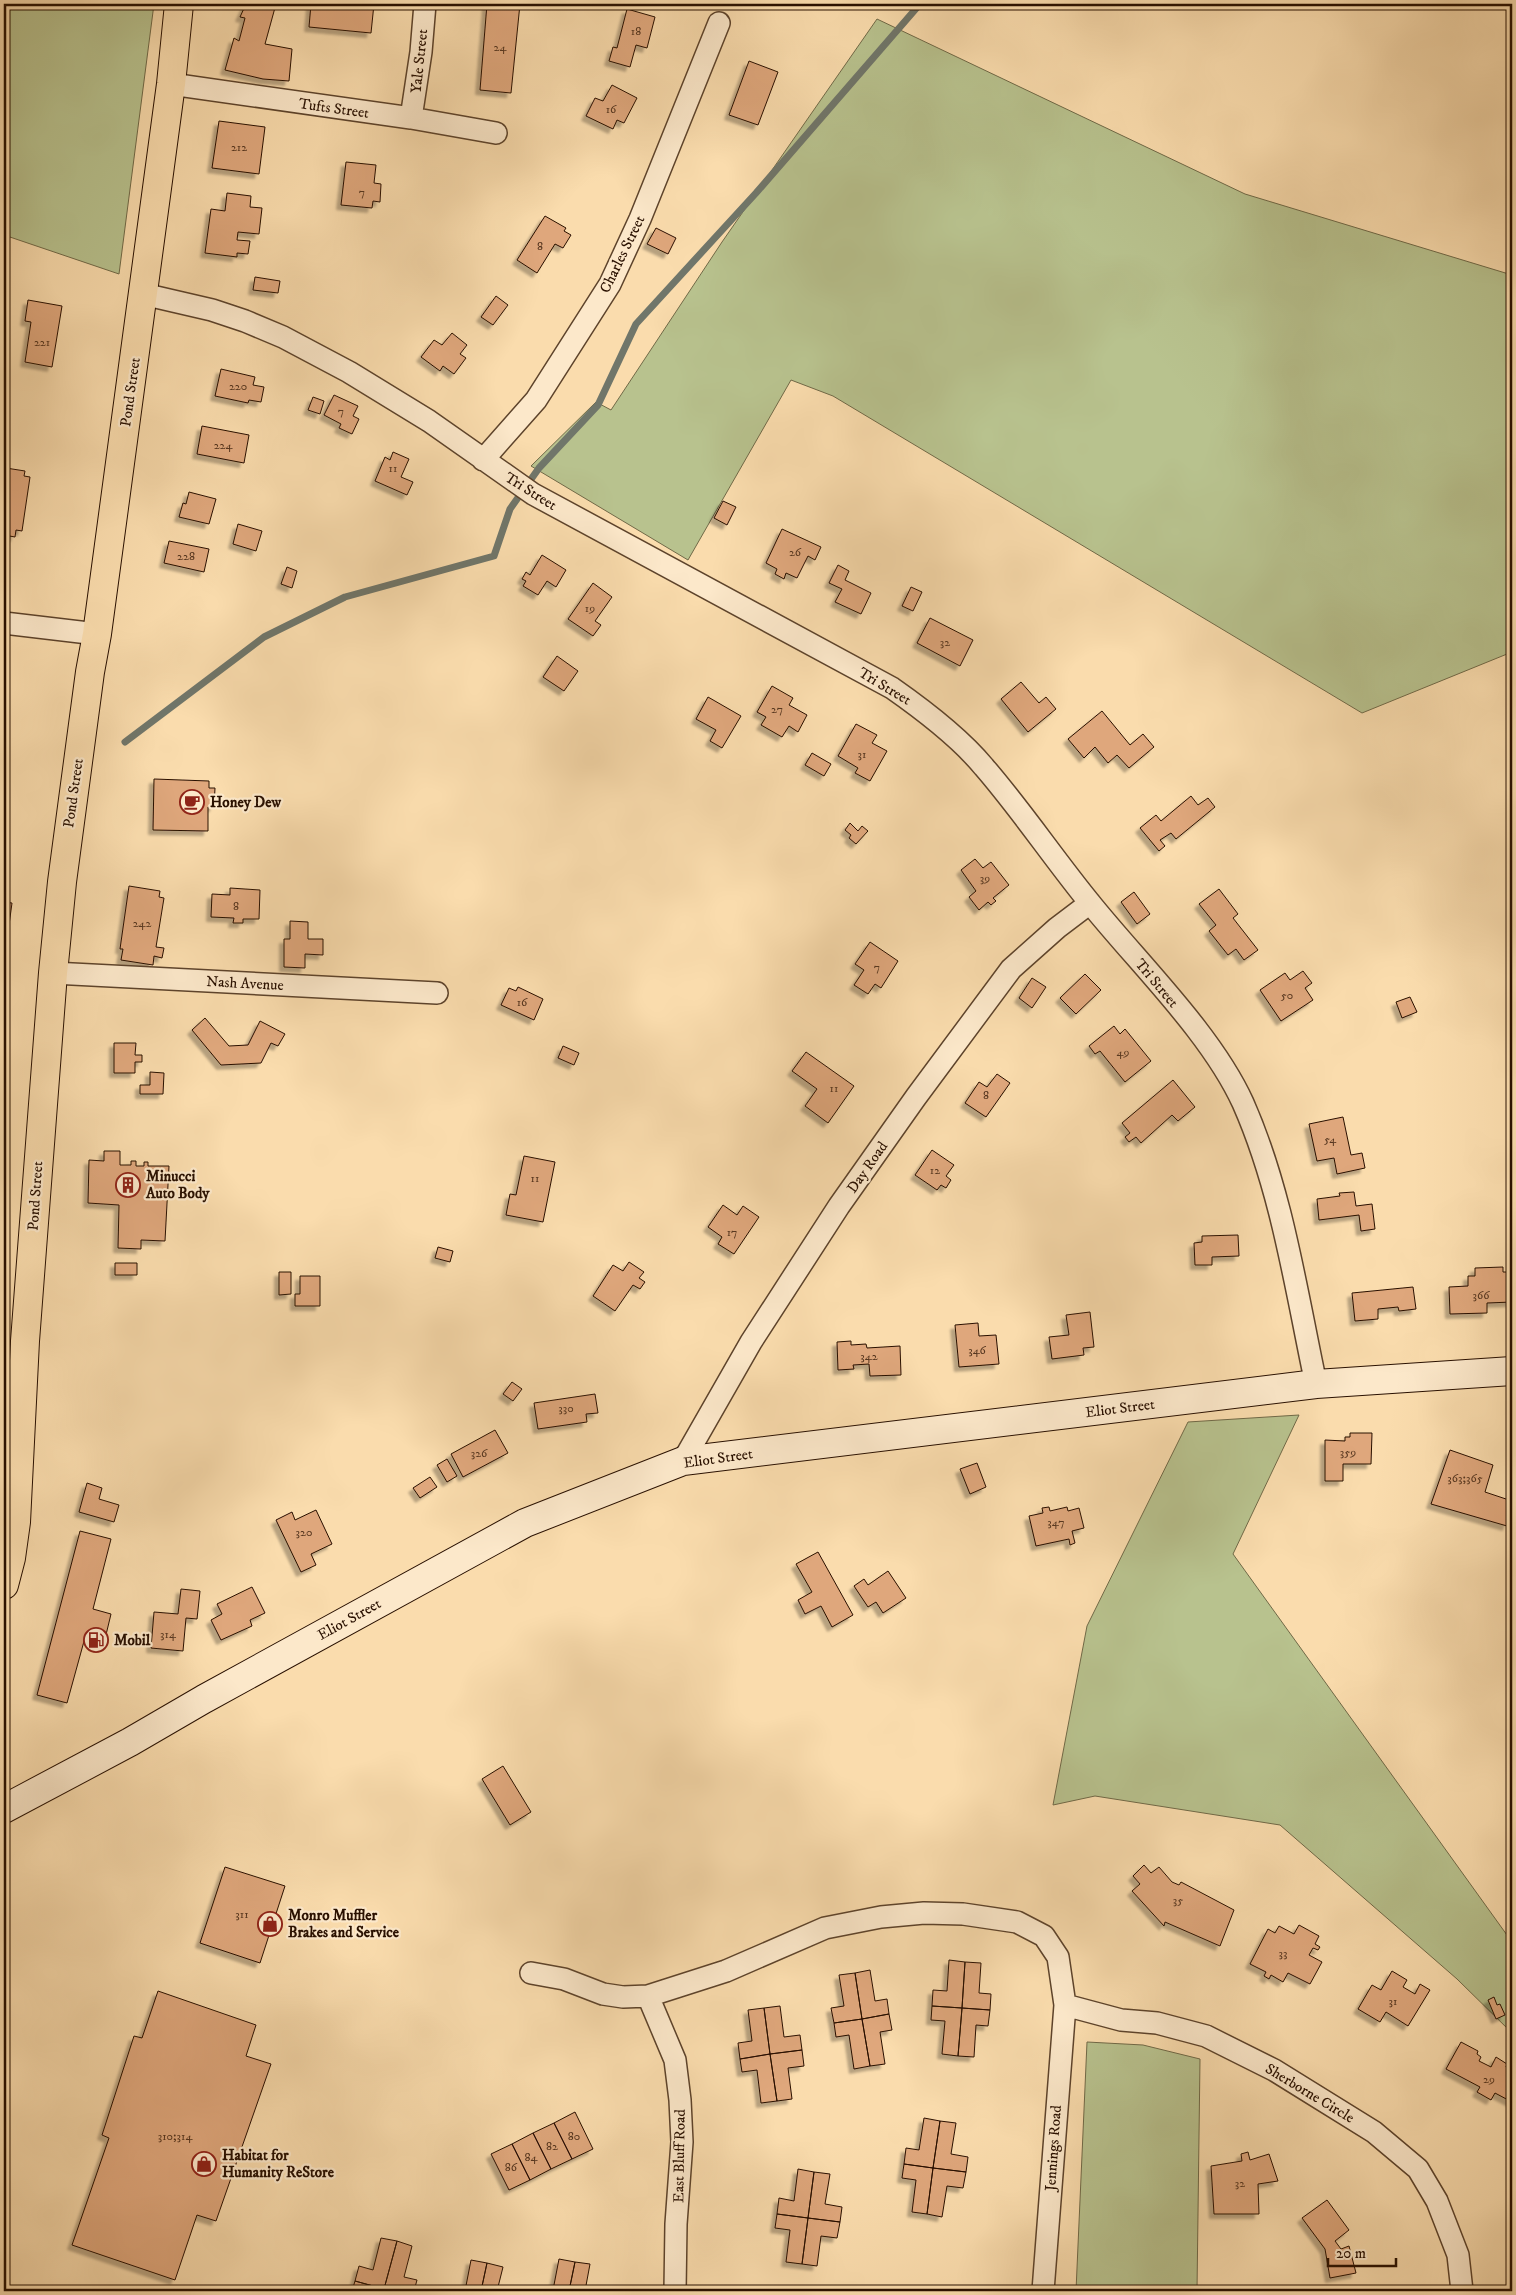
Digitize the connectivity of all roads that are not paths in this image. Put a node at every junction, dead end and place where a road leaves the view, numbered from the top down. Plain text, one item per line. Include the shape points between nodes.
1 (179, 4) edge
2 (425, 4) edge
3 (719, 23) dead end
4 (171, 84) junction
5 (411, 118) junction
6 (496, 133) dead end
7 (143, 294) junction
8 (483, 460) junction
9 (4, 623) edge
10 (97, 634) junction
11 (1090, 903) junction
12 (53, 973) junction
13 (437, 993) dead end
14 (1512, 1371) edge
15 (1316, 1384) junction
16 (683, 1461) junction
17 (4, 1585) edge
18 (4, 1809) edge
19 (530, 1973) dead end
20 (648, 1996) junction
21 (1065, 2005) junction
22 (675, 2291) edge
23 (1044, 2291) edge
24 (1462, 2291) edge

1 - 4 main road, Pond Street
2 - 5 street, Yale Street
3 - 8 street, Charles Street via 640,219 610,284 536,400
4 - 5 street, Tufts Street
4 - 7 main road, Pond Street
5 - 6 street, Tufts Street
7 - 8 street, Tri Street via 212,310 283,338 349,372 429,421
7 - 10 main road, Pond Street
8 - 11 street, Tri Street via 524,488 892,688 921,708 983,766
9 - 10 street
10 - 12 main road, Pond Street via 62,882
11 - 15 street, Tri Street via 1194,1027 1221,1065 1242,1103 1278,1206
11 - 16 street, Day Road via 1010,970 916,1097 839,1206 751,1342
12 - 13 street, Nash Avenue
12 - 17 main road, Pond Street via 25,1341 16,1522
14 - 15 street, Eliot Street
15 - 16 street, Eliot Street
16 - 18 street, Eliot Street via 525,1523
19 - 20 street, Jennings Road via 564,1979 623,1998
20 - 21 street, Jennings Road via 726,1971 825,1928 924,1913 963,1914 1017,1922 1044,1936 1058,1957
20 - 22 street, East Bluff Road via 675,2060 680,2100 682,2142
21 - 23 street, Jennings Road
21 - 24 street, Sherborne Circle via 1121,2020 1156,2023 1206,2036 1274,2070 1374,2132 1418,2169 1437,2201 1458,2255

